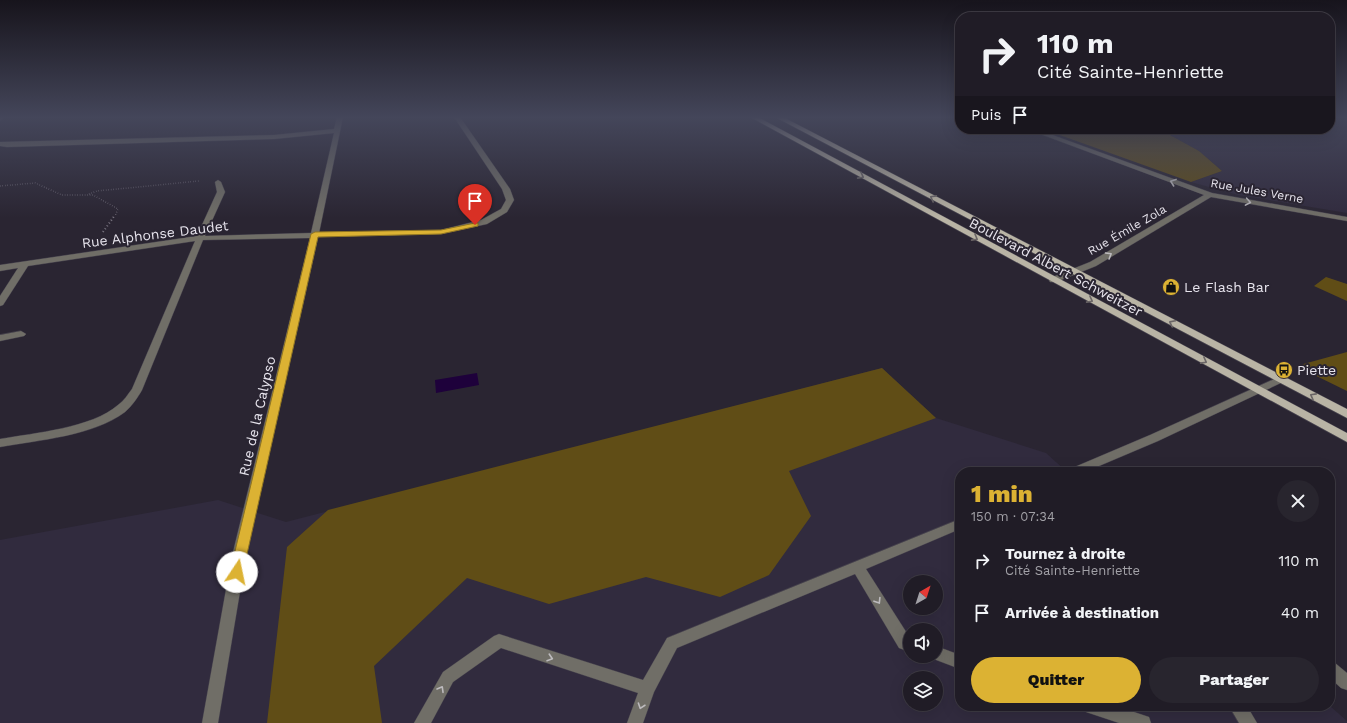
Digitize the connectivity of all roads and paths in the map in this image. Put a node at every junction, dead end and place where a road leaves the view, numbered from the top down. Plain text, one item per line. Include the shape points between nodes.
1 (333, 151) edge
2 (480, 151) edge
3 (815, 151) edge
4 (842, 151) edge
5 (1089, 151) edge
6 (218, 182) joint
7 (0, 186) edge
8 (89, 194) junction
9 (1210, 195) junction
10 (1347, 219) edge
11 (315, 234) junction
12 (200, 238) junction
13 (89, 255) junction
14 (25, 264) junction
15 (0, 268) edge
16 (1074, 272) junction
17 (1053, 280) junction
18 (0, 303) edge
19 (21, 334) dead end
20 (0, 338) edge
21 (1280, 379) junction
22 (1258, 390) junction
23 (1347, 414) edge
24 (1347, 438) edge
25 (0, 443) edge
26 (1098, 467) edge
27 (955, 526) edge
28 (858, 567) junction
29 (903, 641) edge
30 (943, 656) edge
31 (955, 660) edge
32 (1335, 672) edge
33 (1347, 682) edge
34 (647, 689) junction
35 (1107, 711) edge
36 (1241, 711) edge
37 (210, 723) edge
38 (422, 723) edge
39 (635, 723) edge
40 (1143, 723) edge
41 (1249, 723) edge

1 - 11 street, Rue de la Calypso
2 - 11 street, Rue Alphonse Daudet via 506,189 510,200 504,210 496,216 484,222 441,232
3 -> 17 main road, Boulevard Albert Schweitzer
16 -> 4 main road, Boulevard Albert Schweitzer
9 -> 5 street, Rue Jules Verne
6 - 8 path via 201,181 134,187
6 - 12 street via 221,192
7 - 8 path via 34,183 62,195
8 - 13 path via 118,209
9 -> 10 street, Rue Jules Verne
16 -> 9 street, Rue Émile Zola via 1093,264
11 - 12 street, Rue Alphonse Daudet
11 - 37 street, Rue de la Calypso via 239,556
12 - 13 street, Rue Alphonse Daudet
12 - 25 street via 138,390 122,409 98,421 74,428
13 - 14 street, Rue Alphonse Daudet
14 - 15 street, Rue Alphonse Daudet
14 - 18 street
16 - 17 street, Rue Émile Zola
21 -> 16 main road, Boulevard Albert Schweitzer
17 -> 22 main road, Boulevard Albert Schweitzer
19 - 20 street
21 - 22 street
23 -> 21 main road, Boulevard Albert Schweitzer
22 - 24 main road, Boulevard Albert Schweitzer
22 - 26 street
27 - 28 street
28 -> 29 street
28 - 34 street via 672,643
30 - 31 street
32 - 33 street
38 -> 34 street via 448,677 499,641
34 -> 39 street
35 - 40 street
36 - 41 street

